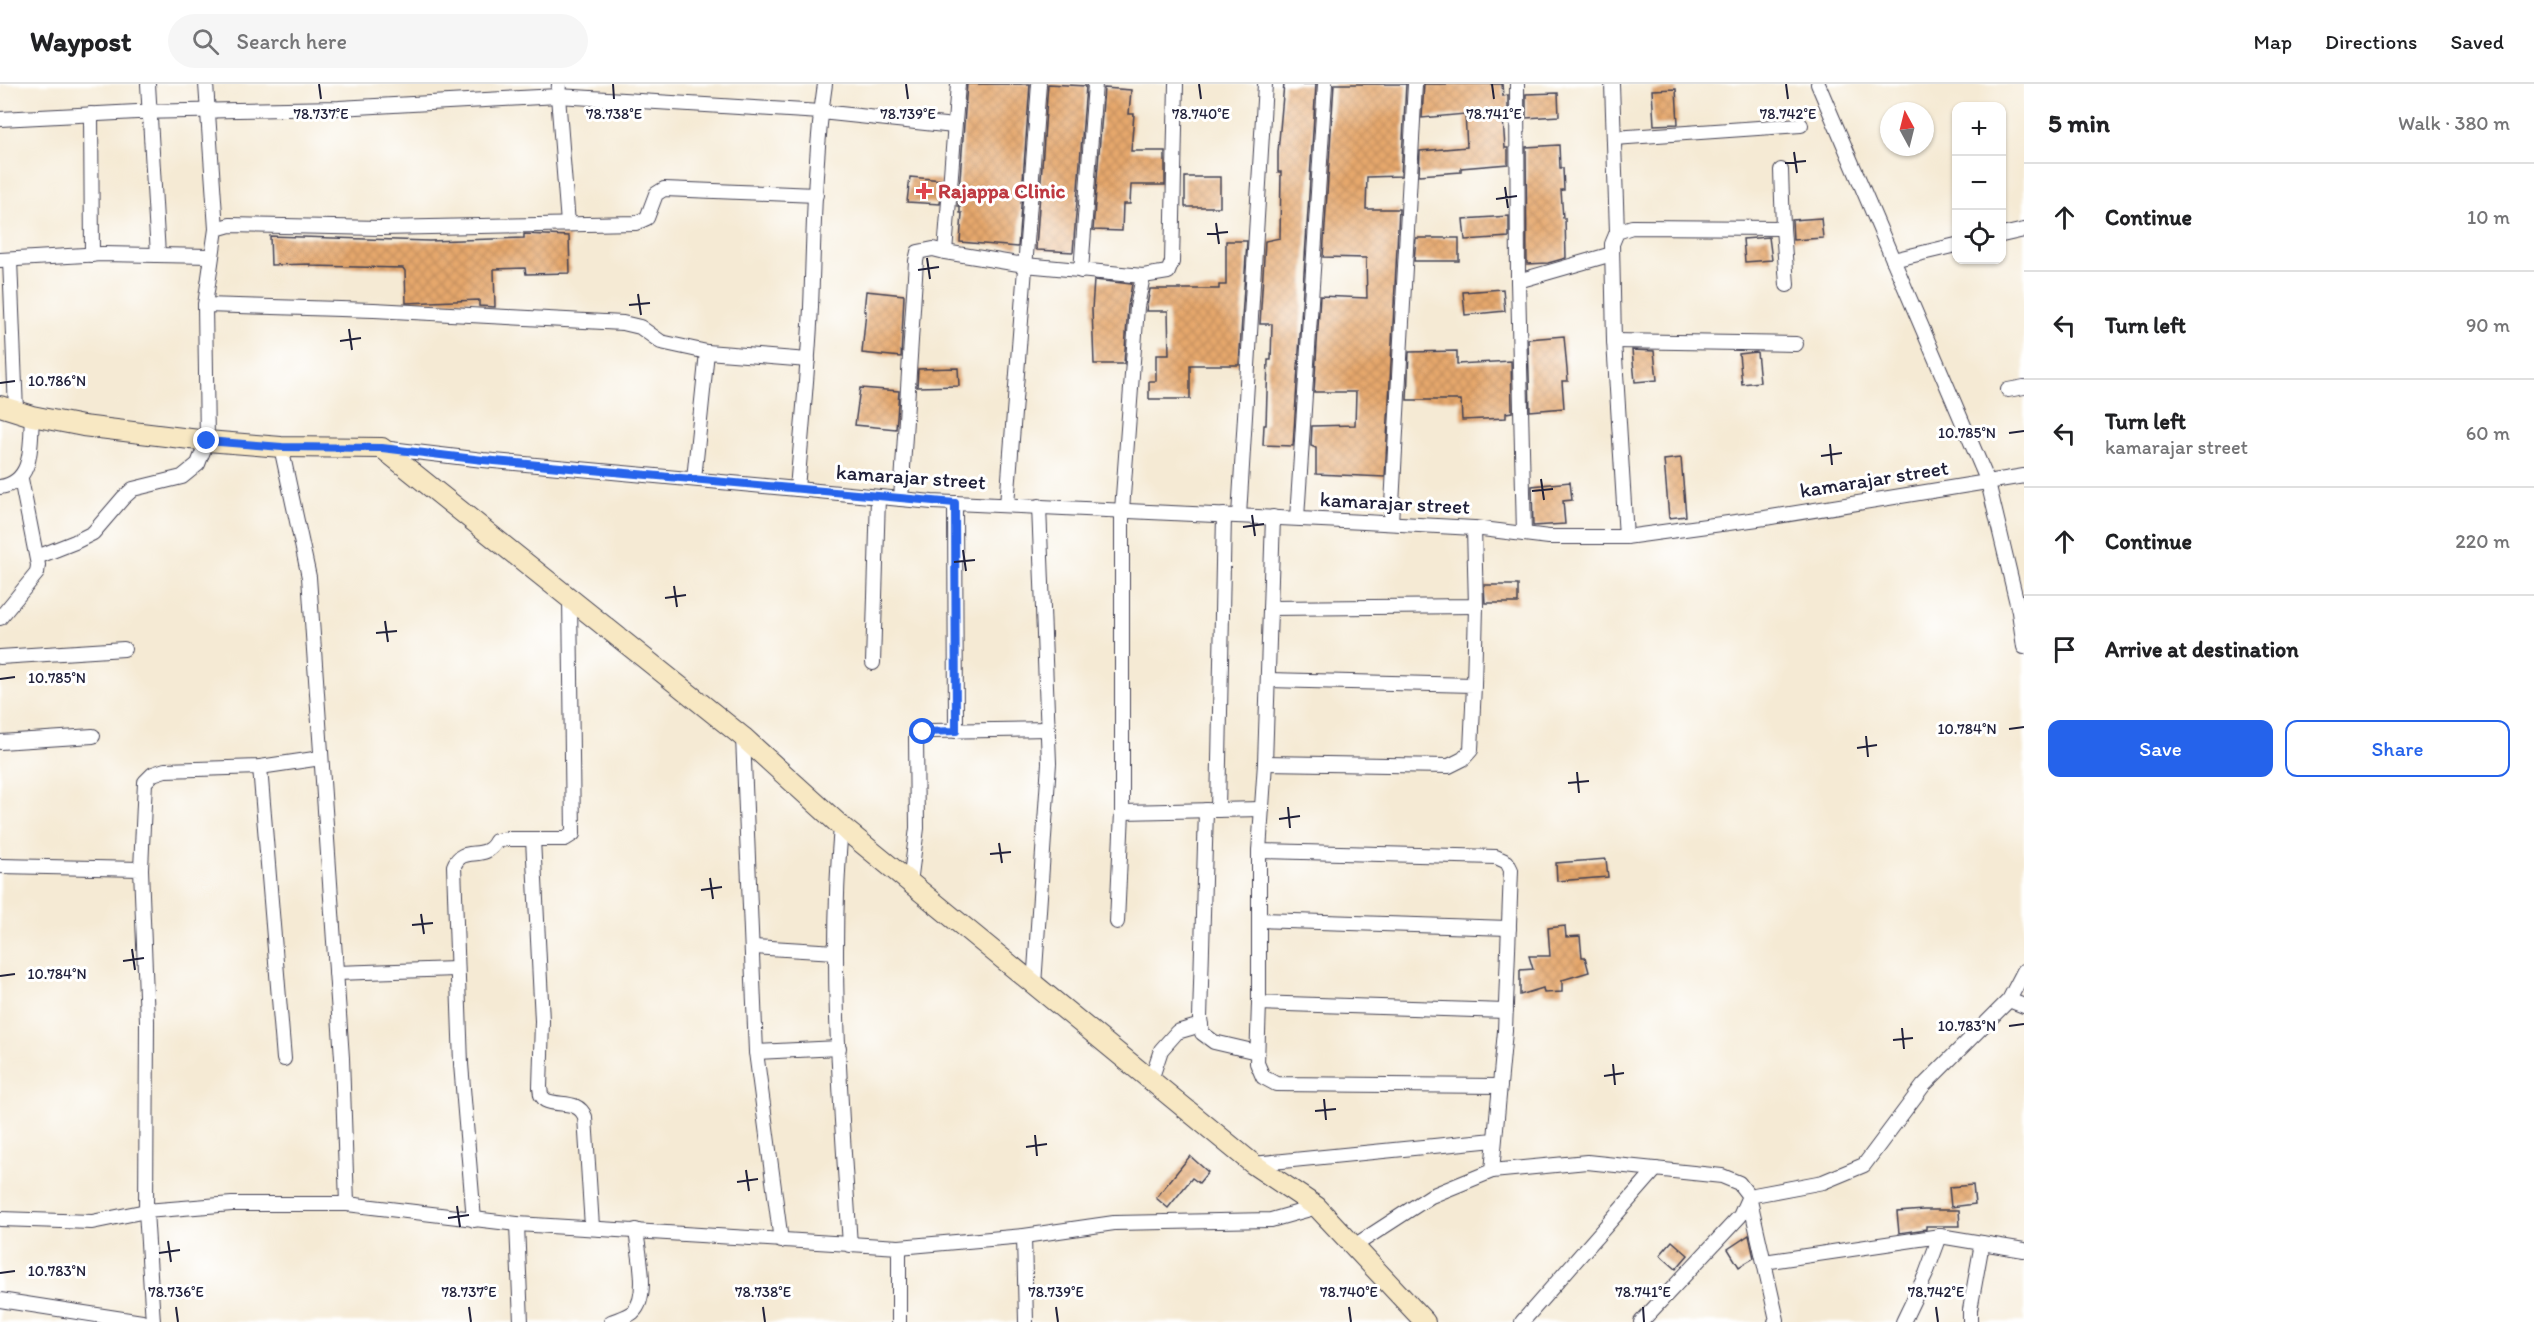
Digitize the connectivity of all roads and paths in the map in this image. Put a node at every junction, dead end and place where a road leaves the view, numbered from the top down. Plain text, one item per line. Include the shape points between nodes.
1 (148, 84) edge
2 (206, 84) edge
3 (825, 84) edge
4 (958, 84) edge
5 (1038, 84) edge
6 (1095, 84) edge
7 (1176, 84) edge
8 (1265, 84) edge
9 (1325, 84) edge
10 (1415, 84) edge
11 (1517, 84) edge
12 (1612, 84) edge
13 (1818, 84) edge
14 (558, 90) edge
15 (206, 111) junction
16 (149, 112) junction
17 (821, 112) junction
18 (91, 114) junction
19 (0, 119) edge
20 (1801, 125) dead end
21 (954, 126) junction
22 (1614, 138) junction
23 (1781, 170) dead end
24 (816, 195) junction
25 (568, 224) junction
26 (1783, 228) junction
27 (216, 229) junction
28 (2024, 230) edge
29 (1617, 232) junction
30 (2006, 234) edge
31 (1952, 247) edge
32 (945, 252) junction
33 (1612, 254) junction
34 (92, 255) junction
35 (158, 255) junction
36 (211, 256) junction
37 (5, 260) edge
38 (1893, 260) junction
39 (1025, 265) junction
40 (1081, 271) junction
41 (1143, 276) junction
42 (1518, 281) junction
43 (1787, 285) dead end
44 (205, 305) junction
45 (1614, 341) junction
46 (1796, 344) dead end
47 (707, 352) junction
48 (808, 360) junction
49 (2024, 387) edge
50 (2008, 390) dead end
51 (16, 411) edge
52 (207, 441) junction
53 (282, 447) junction
54 (382, 448) junction
55 (2024, 476) edge
56 (21, 478) junction
57 (694, 479) junction
58 (1988, 482) junction
59 (0, 488) edge
60 (797, 489) junction
61 (878, 497) junction
62 (901, 500) junction
63 (955, 503) junction
64 (1007, 505) junction
65 (1039, 506) junction
66 (1122, 510) junction
67 (1224, 515) junction
68 (1239, 516) junction
69 (1274, 517) junction
70 (1297, 518) junction
71 (1392, 523) junction
72 (1474, 528) junction
73 (1524, 534) junction
74 (1626, 537) junction
75 (38, 557) junction
76 (570, 598) junction
77 (1476, 606) junction
78 (1270, 608) junction
79 (0, 618) edge
80 (2024, 647) edge
81 (124, 649) dead end
82 (0, 657) edge
83 (873, 663) dead end
84 (1268, 680) junction
85 (1474, 684) junction
86 (1048, 729) junction
87 (956, 731) junction
88 (93, 736) dead end
89 (743, 737) junction
90 (0, 742) edge
91 (321, 758) junction
92 (1265, 763) junction
93 (260, 767) junction
94 (1262, 809) junction
95 (1212, 810) junction
96 (1122, 812) junction
97 (841, 825) junction
98 (533, 839) junction
99 (1259, 851) junction
100 (0, 866) edge
101 (141, 869) junction
102 (910, 883) junction
103 (1259, 920) junction
104 (1117, 922) dead end
105 (1509, 928) junction
106 (753, 947) junction
107 (836, 952) junction
108 (456, 969) junction
109 (2024, 971) edge
110 (336, 973) junction
111 (1034, 985) junction
112 (2009, 1000) junction
113 (1259, 1002) junction
114 (2024, 1006) edge
115 (1506, 1011) junction
116 (1201, 1025) junction
117 (839, 1048) junction
118 (756, 1052) junction
119 (1257, 1052) junction
120 (284, 1059) dead end
121 (1151, 1080) junction
122 (1500, 1086) junction
123 (1494, 1140) junction
124 (1252, 1164) junction
125 (1656, 1169) junction
126 (1491, 1171) junction
127 (1749, 1196) junction
128 (347, 1204) junction
129 (1317, 1208) junction
130 (146, 1211) junction
131 (0, 1219) edge
132 (474, 1220) junction
133 (517, 1224) junction
134 (592, 1227) junction
135 (636, 1230) junction
136 (1024, 1236) junction
137 (1940, 1236) junction
138 (781, 1241) junction
139 (1982, 1243) junction
140 (850, 1245) junction
141 (1354, 1246) junction
142 (898, 1247) junction
143 (2024, 1250) edge
144 (1764, 1262) junction
145 (0, 1300) edge
146 (1777, 1321) edge
147 (142, 1322) edge
148 (153, 1322) edge
149 (521, 1322) edge
150 (611, 1322) edge
151 (900, 1322) edge
152 (1026, 1322) edge
153 (1425, 1322) edge
154 (1522, 1322) edge
155 (1641, 1322) edge
156 (1903, 1322) edge
157 (1970, 1322) edge

1 - 16 street
2 - 15 street
3 - 17 street
4 - 21 street
5 - 39 street
6 - 40 street
7 - 41 street via 1172,262 1168,272
8 - 68 street
9 - 70 street
10 - 71 street
11 - 42 street
12 - 22 street
13 - 38 street
14 - 15 street via 339,108
14 - 17 street
14 - 25 street
15 - 16 street
15 - 27 street
16 - 18 street
16 - 35 street
17 - 21 street
17 - 24 street
18 - 19 street
18 - 34 street
20 - 22 street
21 - 32 street
22 - 29 street
23 - 26 street
24 - 25 street via 664,189 656,194 647,218 641,221
24 - 48 street
25 - 27 street via 381,228 230,225
26 - 29 street via 1632,227
26 - 43 street
27 - 36 street
28 - 30 street
29 - 33 street
31 - 38 street
32 - 39 street
32 - 62 street via 924,250 918,252 916,261
33 - 42 street
33 - 45 street
34 - 35 street
34 - 37 street
35 - 36 street
36 - 44 street
37 - 51 street
38 - 58 street
39 - 40 street
39 - 64 street
40 - 41 street
41 - 66 street via 1137,307
42 - 73 street
44 - 47 street via 623,323 640,327 661,342
44 - 52 street
45 - 46 street
45 - 74 street
47 - 48 street
47 - 57 street
48 - 60 street
49 - 50 street
51 - 52 main road via 83,426
51 - 56 street via 28,466
52 - 53 main road
52 - 75 street via 198,464 182,477 133,489 93,533
53 - 54 main road
53 - 91 street via 309,577
54 - 57 street, kamarajar street
54 - 76 main road
55 - 58 street, kamarajar street
56 - 59 street
56 - 75 street
57 - 60 street, kamarajar street
58 - 74 street, kamarajar street
58 - 80 street
60 - 61 street, kamarajar street
61 - 62 street, kamarajar street
61 - 83 street
62 - 63 street, kamarajar street
63 - 64 street, kamarajar street
63 - 87 street
64 - 65 street, kamarajar street
65 - 66 street, kamarajar street
65 - 86 street
66 - 67 street, kamarajar street
66 - 96 street
67 - 68 street, kamarajar street
67 - 95 street
68 - 69 street, kamarajar street
69 - 70 street, kamarajar street
69 - 78 street
70 - 71 street, kamarajar street
71 - 72 street, kamarajar street
72 - 73 street, kamarajar street
72 - 77 street
73 - 74 street, kamarajar street
75 - 79 street via 37,573
76 - 89 main road
76 - 98 street via 573,834 565,839
77 - 78 street
77 - 85 street
78 - 84 street
81 - 82 street
84 - 85 street
84 - 92 street
85 - 92 street via 1471,750 1449,766
86 - 87 street
86 - 111 street
87 - 102 street via 923,732 916,737 917,828
88 - 90 street
89 - 97 main road
89 - 106 street
91 - 93 street
91 - 110 street
92 - 94 street
93 - 101 street via 165,770 153,774 146,782
93 - 120 street
94 - 95 street
94 - 99 street
95 - 96 street
95 - 116 street
96 - 104 street
97 - 102 main road
97 - 107 street
98 - 108 street via 496,841 485,853 457,858
98 - 134 street via 542,1022 541,1095 545,1100 577,1106 584,1112
99 - 103 street
99 - 105 street via 1496,857 1507,862 1512,870
100 - 101 street
101 - 130 street via 147,1021
102 - 111 main road
103 - 105 street
103 - 113 street
105 - 115 street
106 - 107 street
106 - 118 street
107 - 117 street
108 - 110 street
108 - 132 street
109 - 112 street
110 - 128 street
111 - 121 main road
112 - 114 street
112 - 127 street via 1923,1086 1864,1165 1823,1182
113 - 115 street
113 - 119 street
115 - 122 street
116 - 119 street via 1202,1033 1214,1042
116 - 121 street via 1177,1032 1161,1050
117 - 118 street
117 - 140 street
118 - 138 street
119 - 122 street via 1263,1077 1276,1084
121 - 124 main road
122 - 123 street
123 - 124 street
123 - 126 street
124 - 129 main road
125 - 126 street via 1587,1162
125 - 127 street via 1722,1176 1739,1183
125 - 154 street
126 - 141 street via 1431,1196
127 - 144 street
127 - 155 street via 1740,1216
128 - 130 street via 232,1204
128 - 132 street
129 - 136 street via 1270,1220 1114,1223
129 - 141 main road
130 - 131 street via 92,1221
130 - 148 street
132 - 133 street
133 - 134 street
133 - 149 street
134 - 135 street
135 - 138 street
135 - 150 street via 641,1302 633,1312
136 - 142 street
136 - 152 street
137 - 139 street
137 - 144 street
137 - 156 street
138 - 140 street
139 - 143 street
139 - 157 street
140 - 142 street
141 - 153 main road
142 - 151 street
144 - 146 street
145 - 147 street

